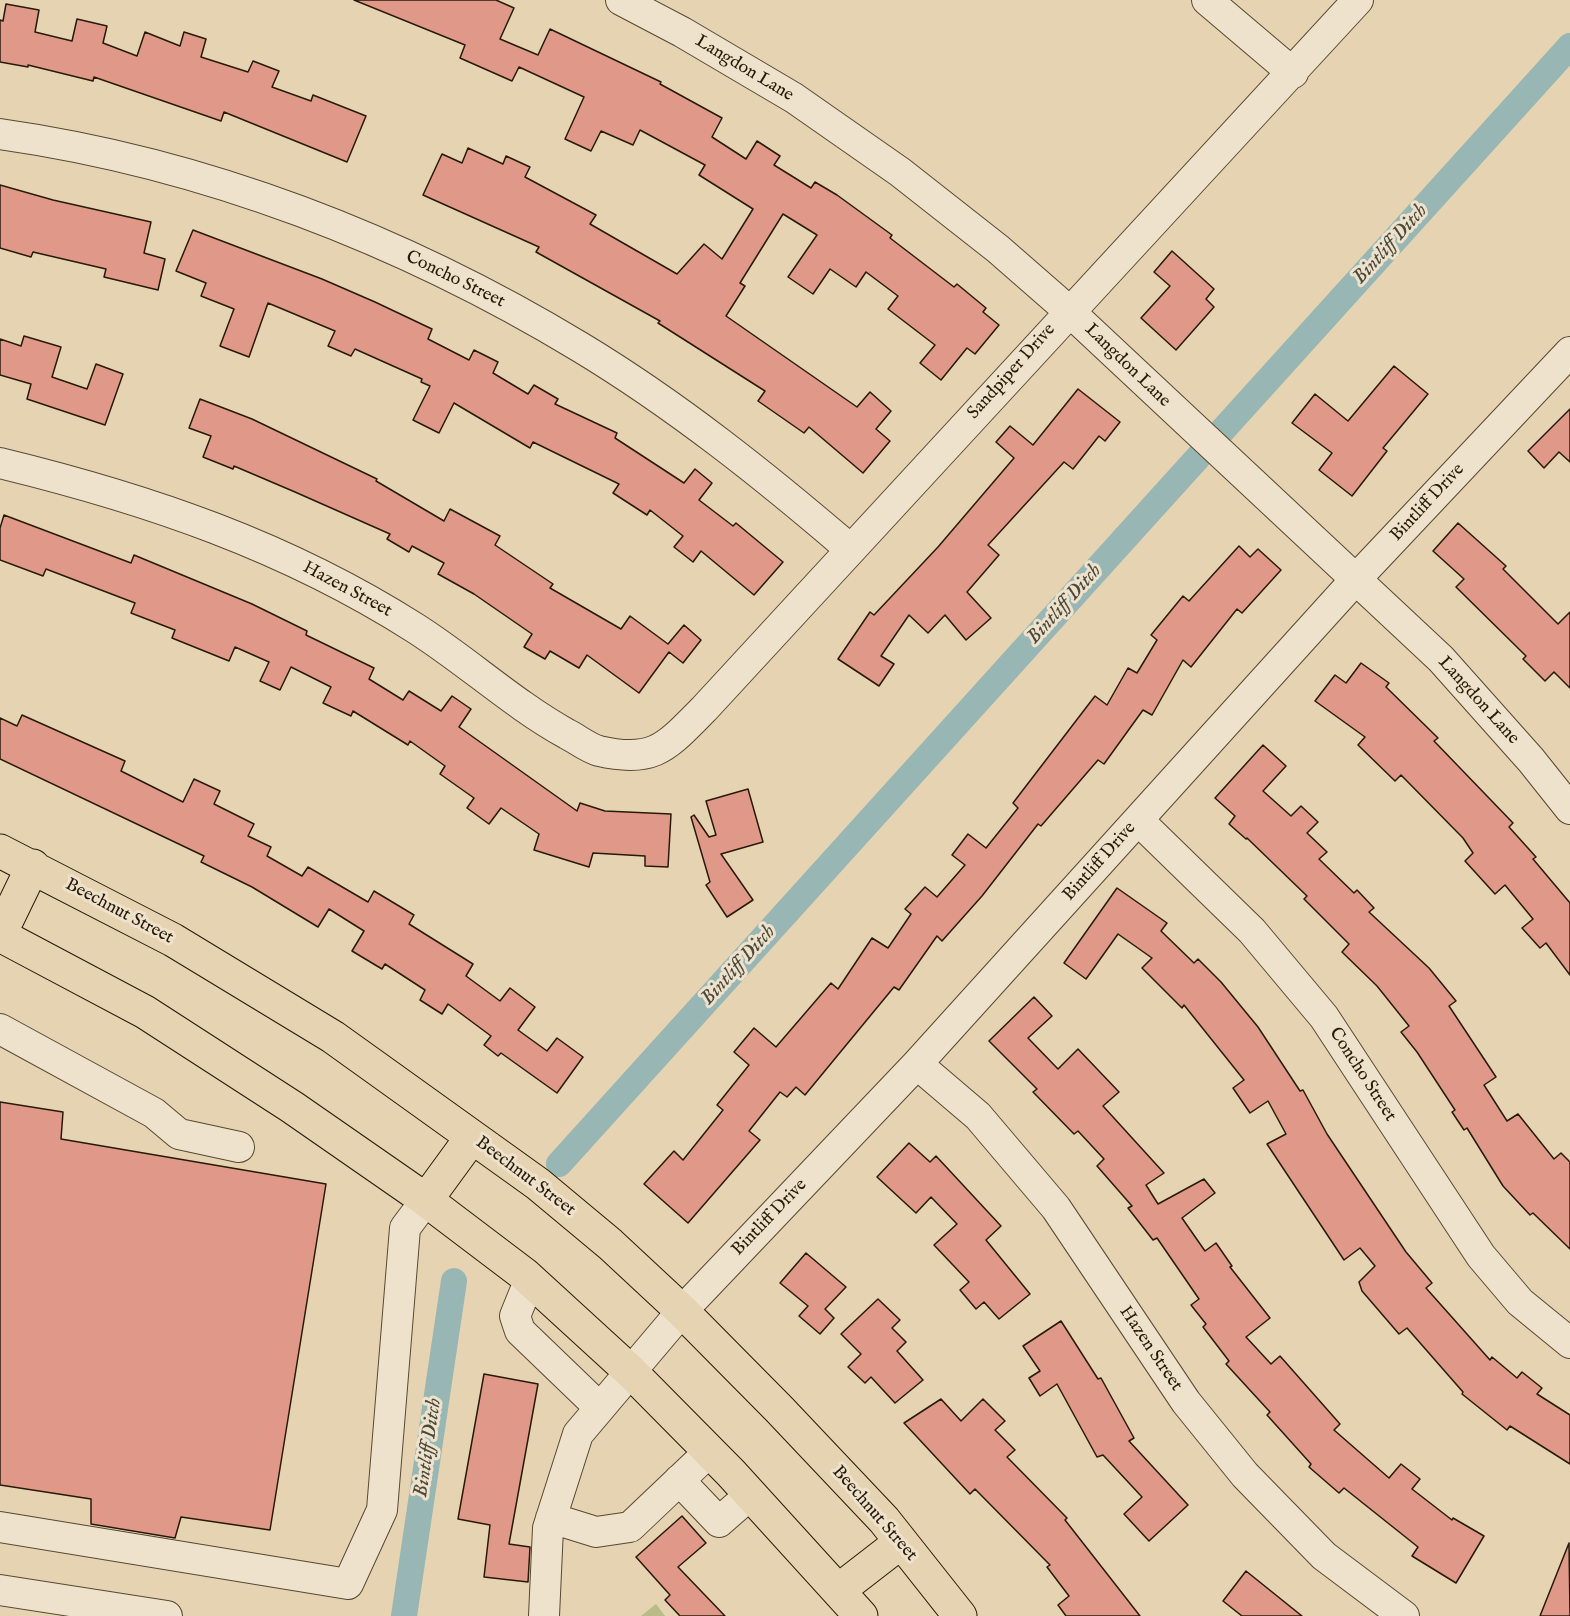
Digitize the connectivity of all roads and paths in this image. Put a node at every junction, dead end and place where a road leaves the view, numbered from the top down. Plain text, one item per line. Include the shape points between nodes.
1 (621, 0) edge
2 (1207, 0) edge
3 (1358, 0) edge
4 (1293, 73) junction
5 (0, 134) edge
6 (1068, 311) junction
7 (1570, 352) edge
8 (0, 463) edge
9 (850, 549) junction
10 (1356, 579) junction
11 (668, 745) joint
12 (1570, 809) edge
13 (1138, 820) junction
14 (0, 851) edge
15 (33, 866) junction
16 (0, 935) edge
17 (0, 1029) edge
18 (917, 1064) junction
19 (472, 1137) junction
20 (239, 1147) dead end
21 (426, 1200) junction
22 (530, 1280) junction
23 (682, 1311) junction
24 (1570, 1342) edge
25 (631, 1372) junction
26 (600, 1408) junction
27 (710, 1451) junction
28 (679, 1480) junction
29 (751, 1494) junction
30 (551, 1518) junction
31 (0, 1527) edge
32 (901, 1542) junction
33 (0, 1590) edge
34 (839, 1590) junction
35 (29, 1605) edge
36 (167, 1616) edge
37 (544, 1616) edge
38 (861, 1616) edge
39 (960, 1616) edge
40 (1404, 1616) edge

1 - 6 street, Langdon Lane via 794,98 900,172 998,249
2 - 4 street
3 - 4 street, Sandpiper Drive
4 - 6 street, Sandpiper Drive
5 - 9 street, Concho Street via 124,156 194,174 398,252 492,296 582,348 685,418 772,482
6 - 9 street, Sandpiper Drive
6 - 10 street, Langdon Lane
7 - 10 street, Bintliff Drive
8 - 11 street, Hazen Street via 152,504 247,539 328,578 414,627 542,720 597,751 640,757
9 - 11 street, Sandpiper Drive
10 - 12 street, Langdon Lane via 1441,659
10 - 13 street, Bintliff Drive
13 - 18 street, Bintliff Drive
13 - 24 street, Concho Street via 1252,931 1324,1017 1481,1256 1520,1302
14 - 15 main road, Beechnut Street
15 - 16 main road
15 - 19 main road, Beechnut Street via 173,940 333,1037
16 - 21 main road via 145,1012
17 - 20 street via 154,1113 179,1134
18 - 23 street, Bintliff Drive
18 - 40 street, Hazen Street via 978,1116 1056,1208 1186,1402 1245,1475 1324,1556
19 - 21 main road
19 - 23 main road, Beechnut Street via 601,1236
21 - 22 main road
21 - 31 street via 405,1228 382,1510 348,1584
22 - 25 main road
22 - 26 street via 515,1316 520,1331
23 - 25 street, Bintliff Drive
23 - 32 main road, Beechnut Street
25 - 26 street, Bintliff Drive
25 - 27 main road
26 - 30 street, Bintliff Drive via 578,1434
27 - 28 street
27 - 29 main road
28 - 29 street via 720,1522
28 - 30 street via 630,1527 596,1532
29 - 34 main road
30 - 37 street, Bintliff Drive
32 - 34 main road
32 - 39 main road, Beechnut Street
33 - 35 street
34 - 38 main road
35 - 36 street

